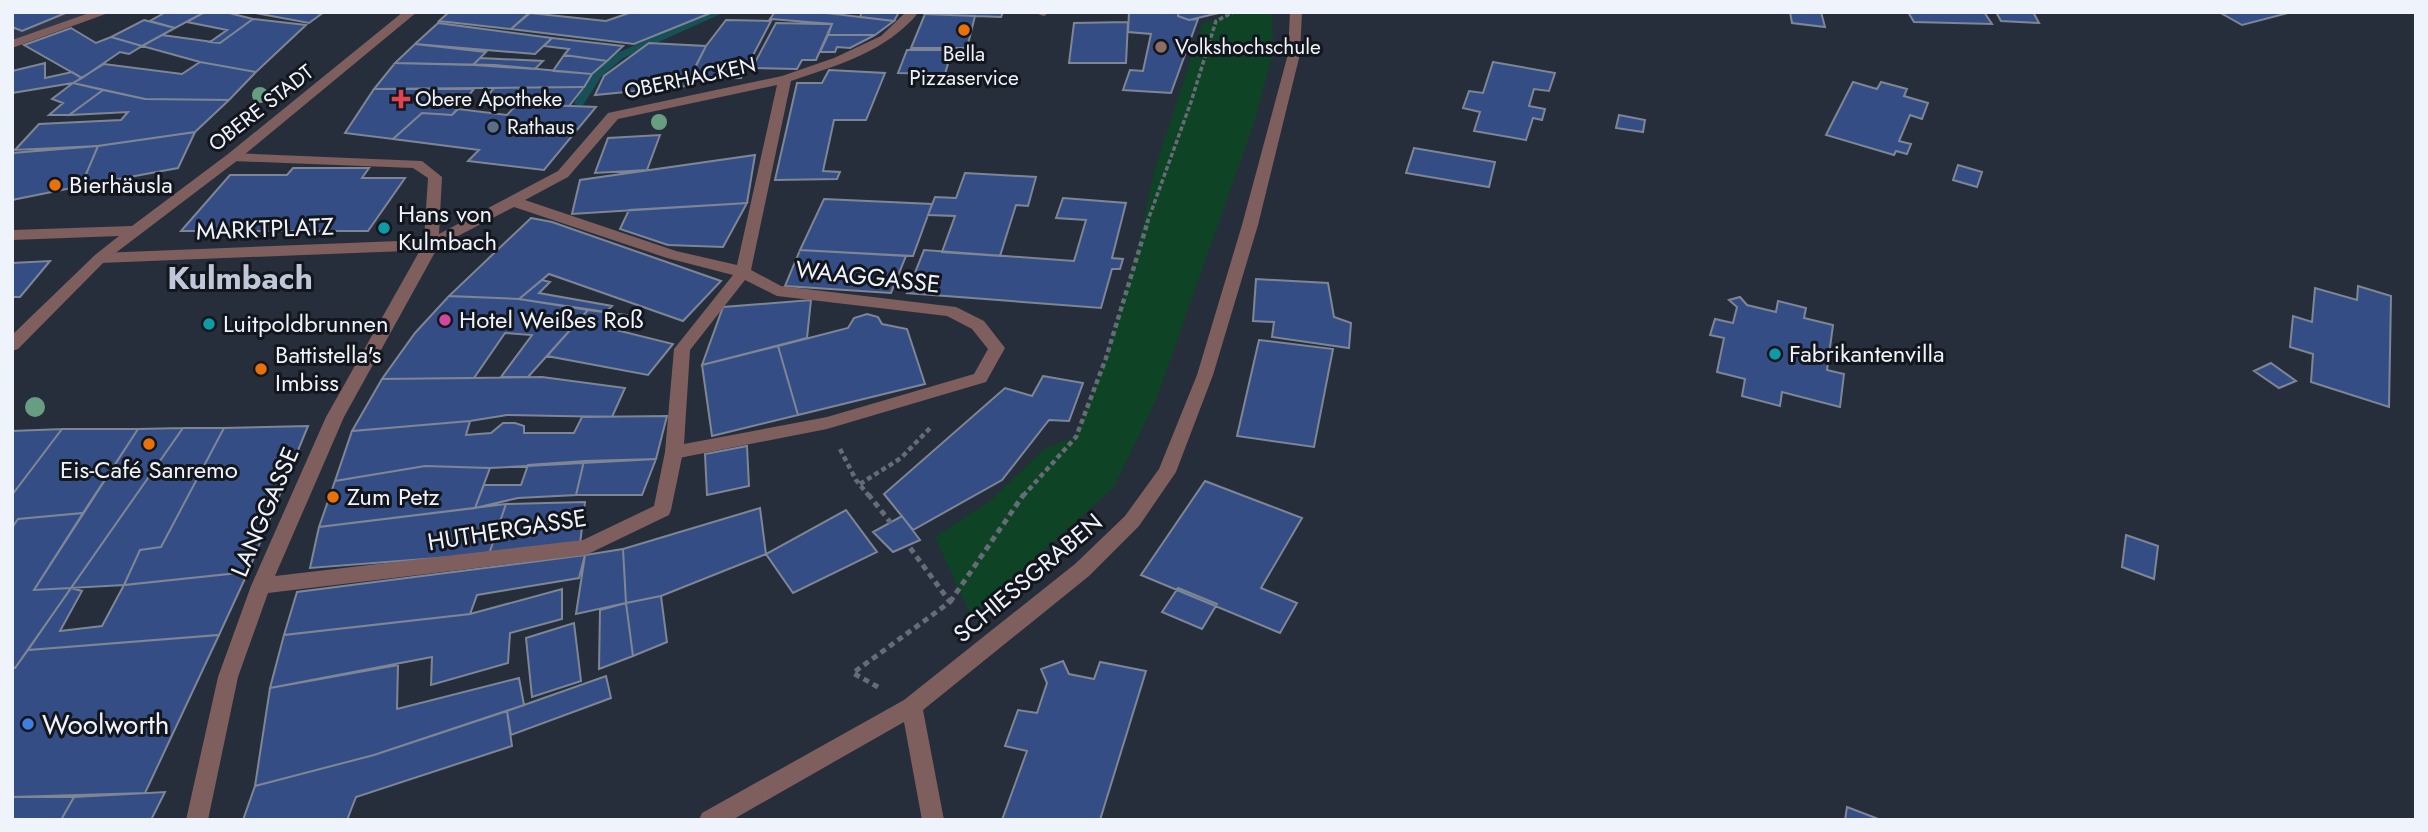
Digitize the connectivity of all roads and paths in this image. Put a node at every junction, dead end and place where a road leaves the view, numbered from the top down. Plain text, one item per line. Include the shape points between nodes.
1 (105, 12) edge
2 (411, 12) edge
3 (913, 12) edge
4 (1038, 12) edge
5 (1044, 12) edge
6 (1234, 12) edge
7 (1296, 12) edge
8 (12, 44) edge
9 (785, 79) junction
10 (233, 158) junction
11 (512, 201) junction
12 (133, 231) junction
13 (12, 235) edge
14 (431, 245) junction
15 (100, 258) junction
16 (743, 272) junction
17 (12, 345) edge
18 (827, 423) junction
19 (674, 452) junction
20 (901, 458) dead end
21 (860, 484) junction
22 (891, 523) dead end
23 (908, 545) dead end
24 (261, 586) junction
25 (950, 602) junction
26 (912, 707) junction
27 (197, 820) edge
28 (710, 820) edge
29 (933, 820) edge

1 - 8 street
2 - 10 street, OBERE STADT
3 - 9 street, OBERHACKEN via 885,39
4 - 5 street
6 - 25 path via 1216,21 1076,437 1028,489
7 - 26 street, SCHIESSGRABEN via 1294,54 1250,225 1205,375 1167,472 1132,521 1082,570
9 - 11 street, OBERHACKEN via 613,116 563,174
9 - 16 street, OBERHACKEN
10 - 12 street, OBERE STADT
10 - 14 street via 417,164 435,177
11 - 14 street, MARKTPLATZ
11 - 16 street, WAAGGASSE via 672,255
12 - 13 street
12 - 15 street, OBERE STADT
14 - 15 street, MARKTPLATZ
14 - 24 street, LANGGASSE via 335,417
15 - 17 street, OBERE STADT
16 - 18 street, WAAGGASSE via 777,291 950,310 978,325 997,348 980,378
16 - 19 street, HUTHERGASSE via 682,349
18 - 19 street, WAAGGASSE
18 - 21 path
19 - 24 street, HUTHERGASSE via 663,510 586,547
20 - 21 path
21 - 22 path
23 - 25 path
24 - 27 street, LANGGASSE via 228,677
25 - 26 path via 853,673
26 - 28 street, SCHIESSGRABEN
26 - 29 street

